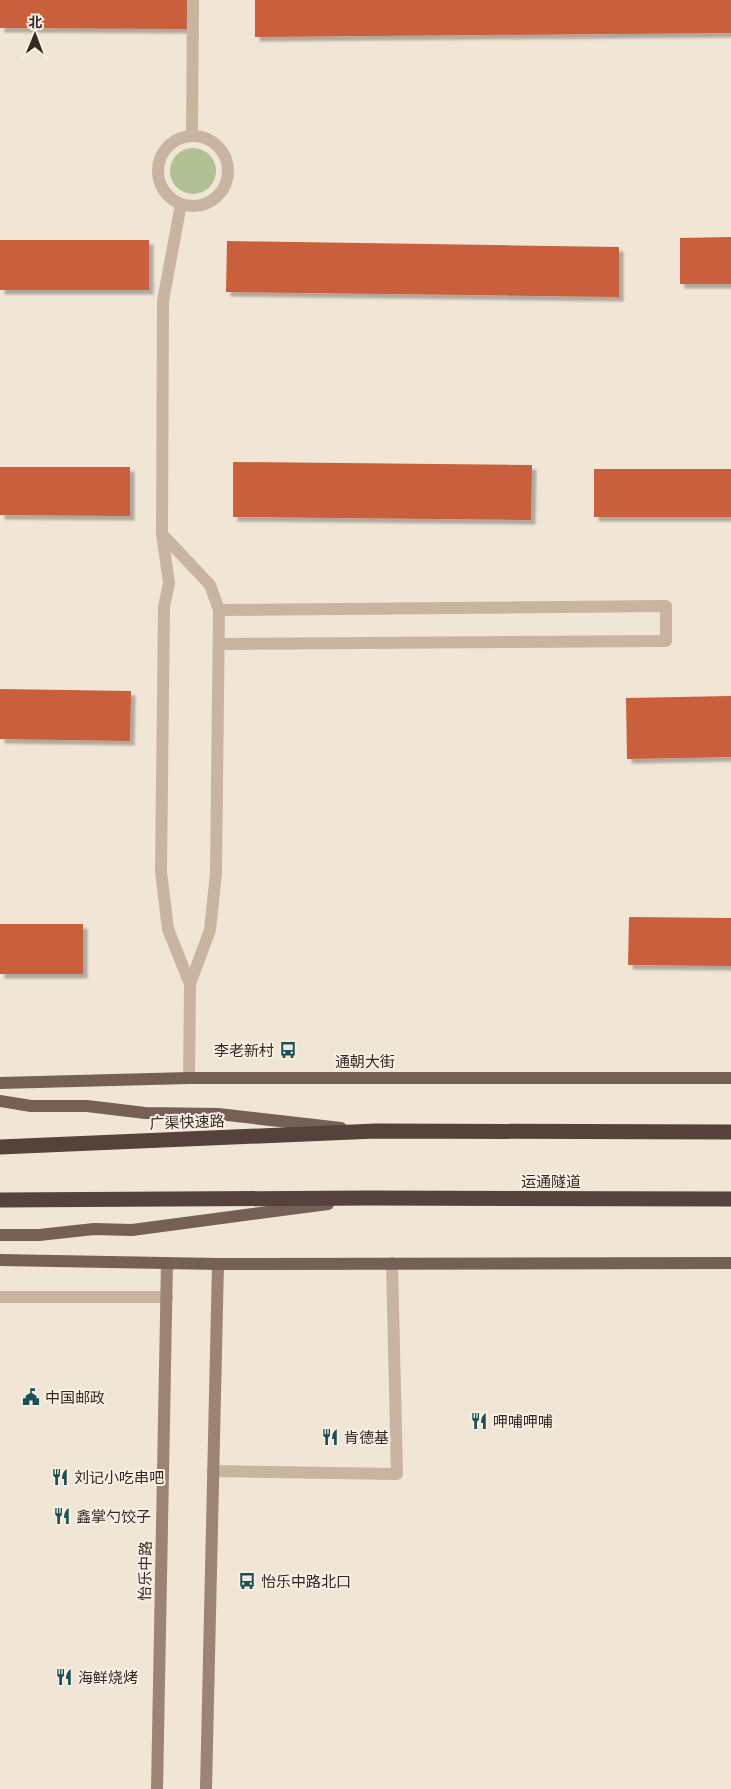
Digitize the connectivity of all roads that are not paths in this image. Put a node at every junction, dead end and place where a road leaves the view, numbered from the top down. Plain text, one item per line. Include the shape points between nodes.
1 (193, 0) edge
2 (192, 136) junction
3 (181, 204) junction
4 (162, 534) junction
5 (219, 610) junction
6 (219, 644) junction
7 (190, 984) junction
8 (189, 1078) junction
9 (731, 1078) edge
10 (0, 1083) edge
11 (0, 1101) edge
12 (376, 1131) junction
13 (731, 1132) edge
14 (0, 1147) edge
15 (371, 1198) junction
16 (0, 1200) edge
17 (731, 1200) edge
18 (0, 1235) edge
19 (0, 1260) edge
20 (167, 1263) junction
21 (392, 1263) junction
22 (731, 1263) edge
23 (218, 1264) junction
24 (0, 1297) edge
25 (167, 1297) junction
26 (213, 1471) junction
27 (157, 1789) edge
28 (206, 1789) edge

1 - 2 street
2 - 3 street via 168,146 157,170 163,191
2 - 3 street via 213,142 224,155 228,171 226,182 213,200 192,206
3 - 4 street via 163,301
4 - 5 street via 210,585
4 - 7 street via 169,583 164,607 161,872 168,929
5 - 6 street
5 - 6 street via 666,606 666,641
6 - 7 street via 216,873 210,930
7 - 8 street
8 - 9 main road, 通朝大街
8 - 10 main road, 通朝大街
11 - 12 main road via 145,1113 218,1114
12 - 13 highway
12 - 14 highway, 广渠快速路
15 - 16 highway
15 - 17 highway, 运通隧道
15 - 18 main road via 132,1230
19 - 20 main road
20 - 23 main road
20 - 25 main road, 怡乐中路
21 - 22 main road
21 - 23 main road
21 - 26 street via 397,1474
23 - 26 main road
24 - 25 street
25 - 27 main road, 怡乐中路
26 - 28 main road

